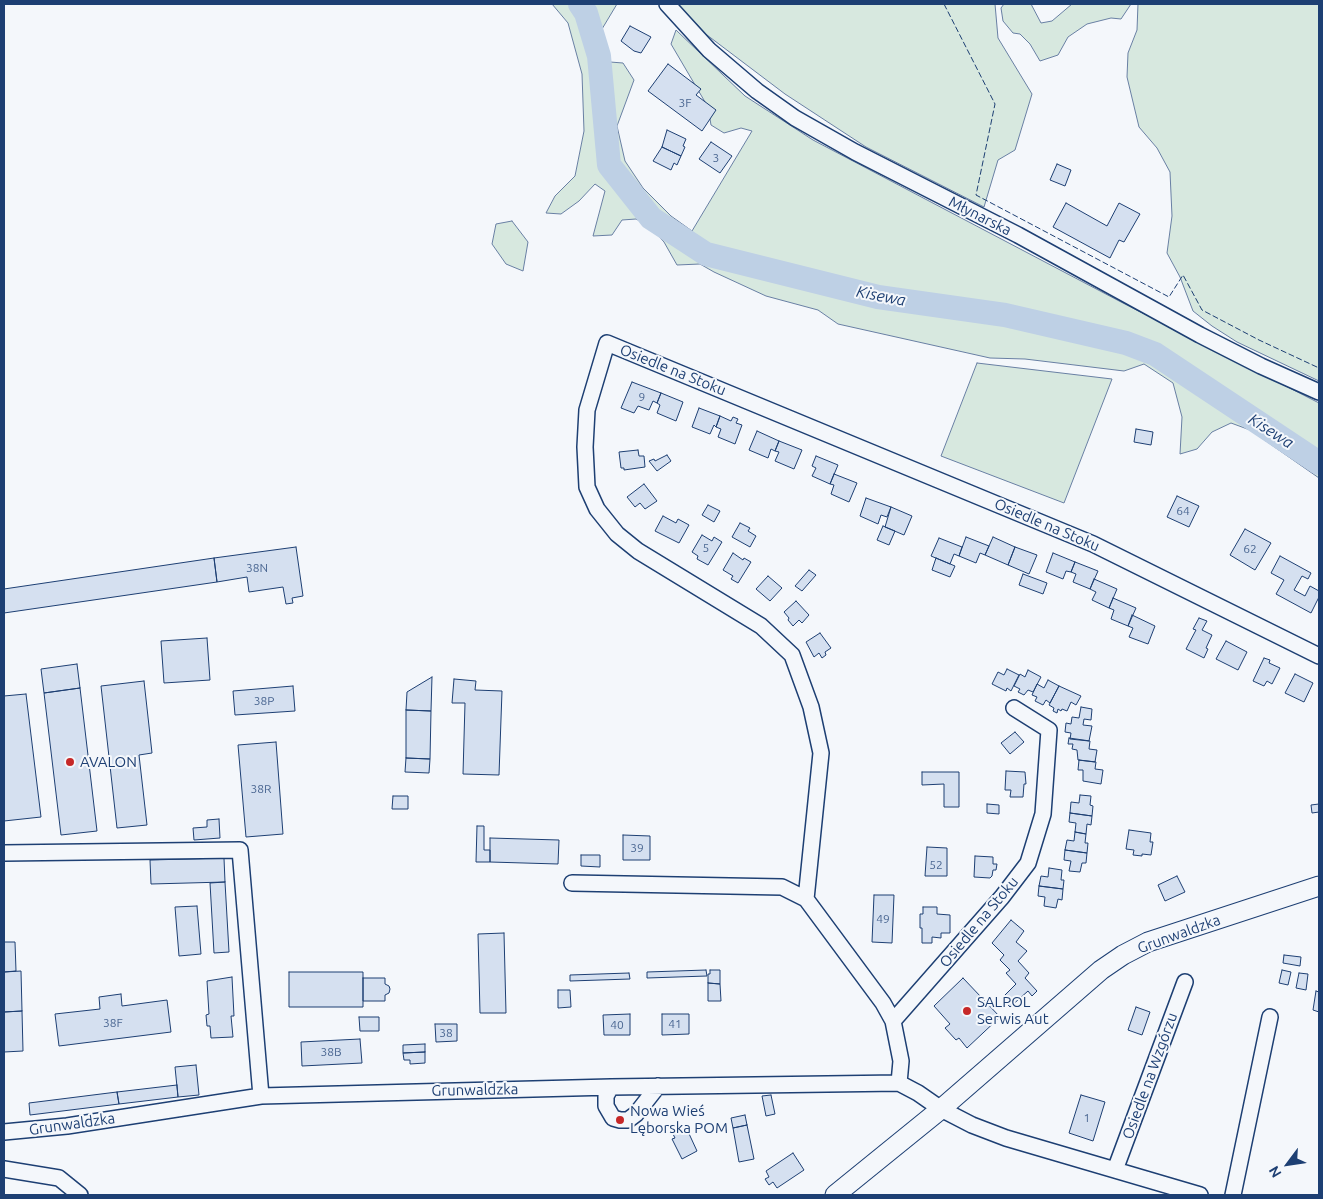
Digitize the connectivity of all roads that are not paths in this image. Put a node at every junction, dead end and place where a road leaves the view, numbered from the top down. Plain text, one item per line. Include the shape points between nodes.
1 (667, 4) edge
2 (1319, 392) edge
3 (1319, 656) edge
4 (1014, 708) dead end
5 (4, 853) edge
6 (572, 883) dead end
7 (1319, 886) edge
8 (806, 899) junction
9 (1184, 982) dead end
10 (1270, 1017) dead end
11 (893, 1021) junction
12 (899, 1083) junction
13 (658, 1086) junction
14 (611, 1087) junction
15 (261, 1096) junction
16 (941, 1109) junction
17 (4, 1132) edge
18 (4, 1169) edge
19 (1116, 1170) junction
20 (80, 1195) edge
21 (835, 1195) edge
22 (1200, 1195) edge
23 (1233, 1195) edge

1 - 2 street, Młynarska via 709,50 756,91 795,118 1200,335
3 - 8 street, Osiedle na Stoku via 1093,544 607,343 587,410 587,487 597,509 617,534 638,551 761,626 792,655 811,707 821,753
4 - 11 street, Osiedle na Stoku via 1049,730 1043,814 1028,863
5 - 15 street via 240,850
6 - 8 street via 782,887
7 - 16 main road, Grunwaldzka via 1148,942 1123,955 1101,970
8 - 11 street
9 - 19 street, Osiedle na Wzgórzu
10 - 23 street
11 - 12 street via 901,1062
12 - 13 street, Grunwaldzka
12 - 16 street, Grunwaldzka
13 - 14 street, Grunwaldzka
13 - 14 street via 628,1120 613,1118 606,1106 606,1096
14 - 15 street, Grunwaldzka
15 - 17 street, Grunwaldzka via 67,1126
16 - 19 street via 1006,1138
16 - 21 main road, Grunwaldzka
18 - 20 street via 59,1178
19 - 22 street

